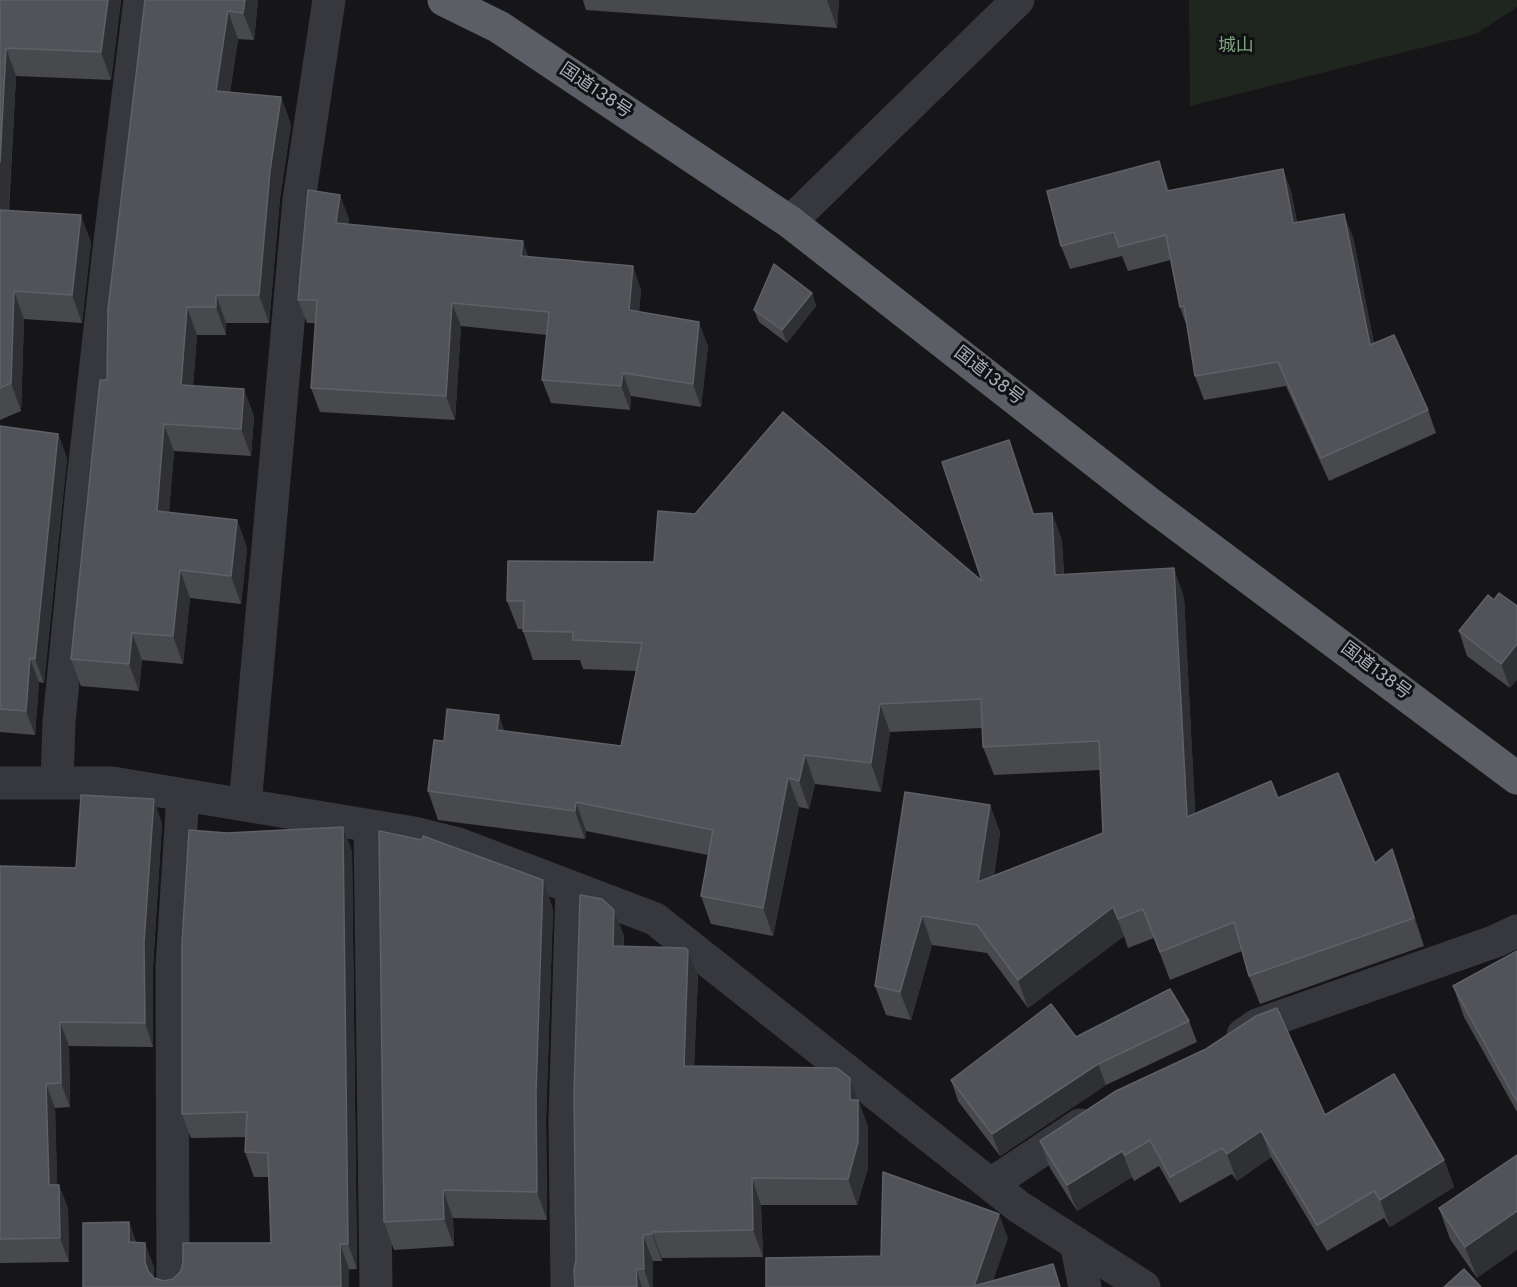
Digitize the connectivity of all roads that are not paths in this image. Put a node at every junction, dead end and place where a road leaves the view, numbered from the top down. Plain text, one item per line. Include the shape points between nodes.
1 (140, 0) edge
2 (329, 0) edge
3 (444, 0) edge
4 (1018, 0) edge
5 (790, 222) junction
6 (1517, 778) edge
7 (57, 782) junction
8 (0, 783) edge
9 (183, 795) junction
10 (244, 805) junction
11 (370, 826) junction
12 (572, 888) junction
13 (1517, 931) edge
14 (1217, 1052) edge
15 (1106, 1108) edge
16 (991, 1184) junction
17 (1076, 1243) junction
18 (173, 1287) edge
19 (376, 1287) edge
20 (567, 1287) edge
21 (1085, 1287) edge
22 (1144, 1287) edge

1 - 7 street via 85,466 59,722
2 - 10 street via 299,200
3 - 5 highway, 国道138号 via 499,27
4 - 5 street
5 - 6 highway, 国道138号 via 1150,504
7 - 8 street
7 - 9 street via 112,783
9 - 10 street
9 - 18 street via 172,967
10 - 11 street
11 - 12 street via 458,844
11 - 19 street
12 - 16 street via 655,919
12 - 20 street via 565,1120
13 - 14 street via 1257,1025
15 - 16 street
16 - 17 street
17 - 21 street
17 - 22 street

